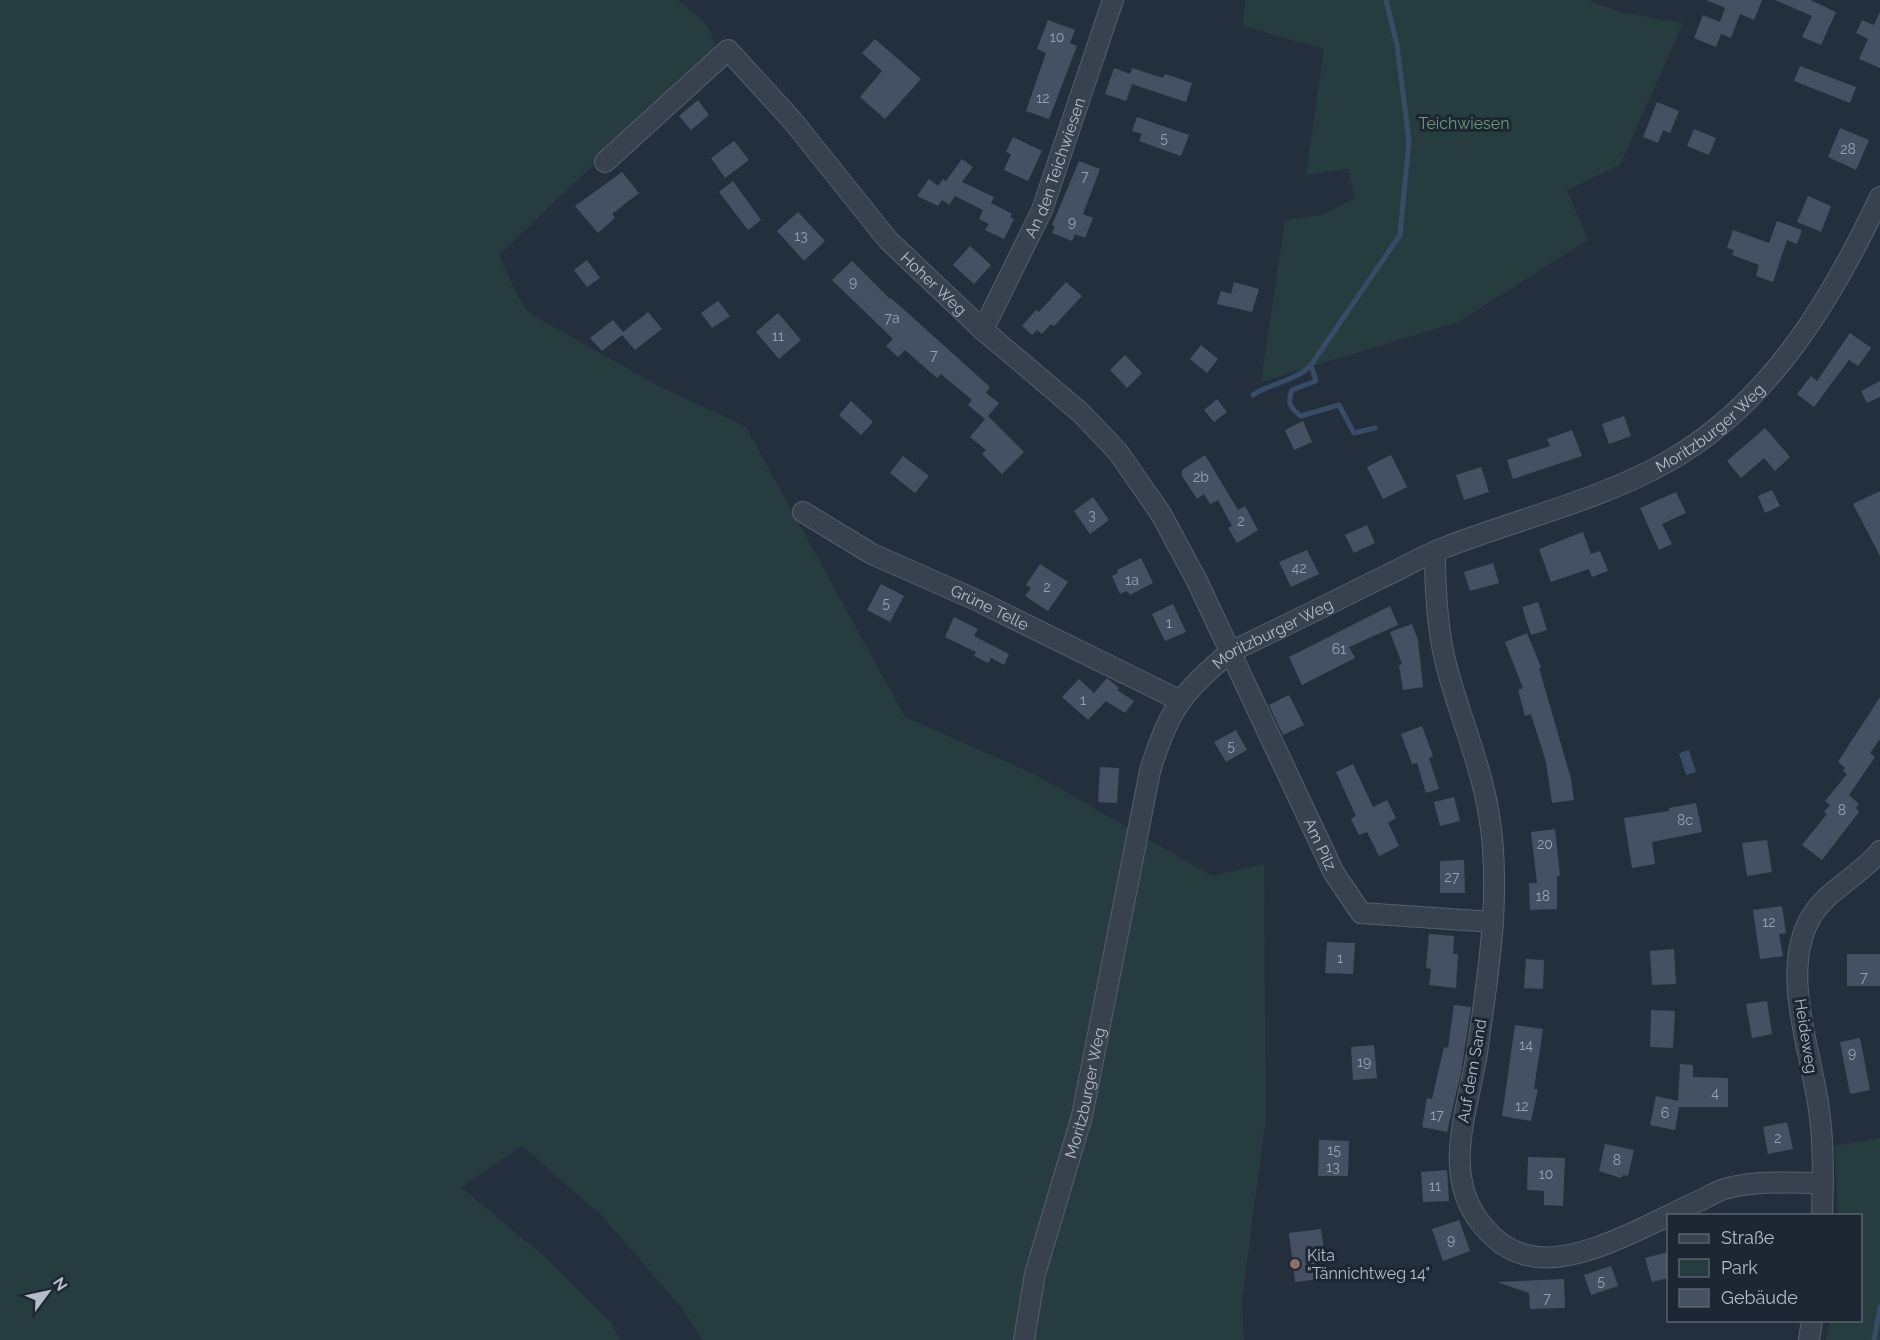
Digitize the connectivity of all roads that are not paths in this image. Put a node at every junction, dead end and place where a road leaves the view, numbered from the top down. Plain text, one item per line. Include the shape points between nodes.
1 (1113, 0) edge
2 (605, 162) dead end
3 (1880, 197) edge
4 (1875, 219) edge
5 (983, 330) junction
6 (803, 512) dead end
7 (1435, 552) junction
8 (1230, 652) junction
9 (1179, 700) junction
10 (1880, 851) edge
11 (1492, 922) junction
12 (1823, 1183) junction
13 (1669, 1214) edge
14 (1822, 1214) edge
15 (1667, 1215) edge
16 (1812, 1322) edge
17 (1024, 1340) edge
18 (1809, 1340) edge

1 - 5 street, An den Teichwiesen via 1042,210
2 - 5 street, Hoher Weg via 728,50 792,120 888,240
3 - 4 street, Moritzburger Weg
4 - 7 street, Moritzburger Weg via 1811,323 1756,392 1717,428 1654,469
5 - 8 street, Hoher Weg via 1081,413 1118,452 1161,514
6 - 9 street, Grüne Telle via 872,554 974,599
7 - 8 street, Moritzburger Weg
7 - 11 street, Auf dem Sand via 1446,665 1489,815 1494,852
8 - 9 street, Moritzburger Weg
8 - 11 street, Am Pilz via 1334,873 1361,913
9 - 17 street, Moritzburger Weg via 1150,771 1082,1116 1035,1274
10 - 12 street, Heideweg via 1831,893 1810,918 1799,955 1799,1007 1819,1111
11 - 15 street, Auf dem Sand via 1477,1055 1459,1152 1461,1184 1471,1212 1497,1243 1524,1255 1549,1260 1582,1254
12 - 13 street, Auf dem Sand via 1774,1180 1725,1188
12 - 14 street, Heideweg
16 - 18 street

